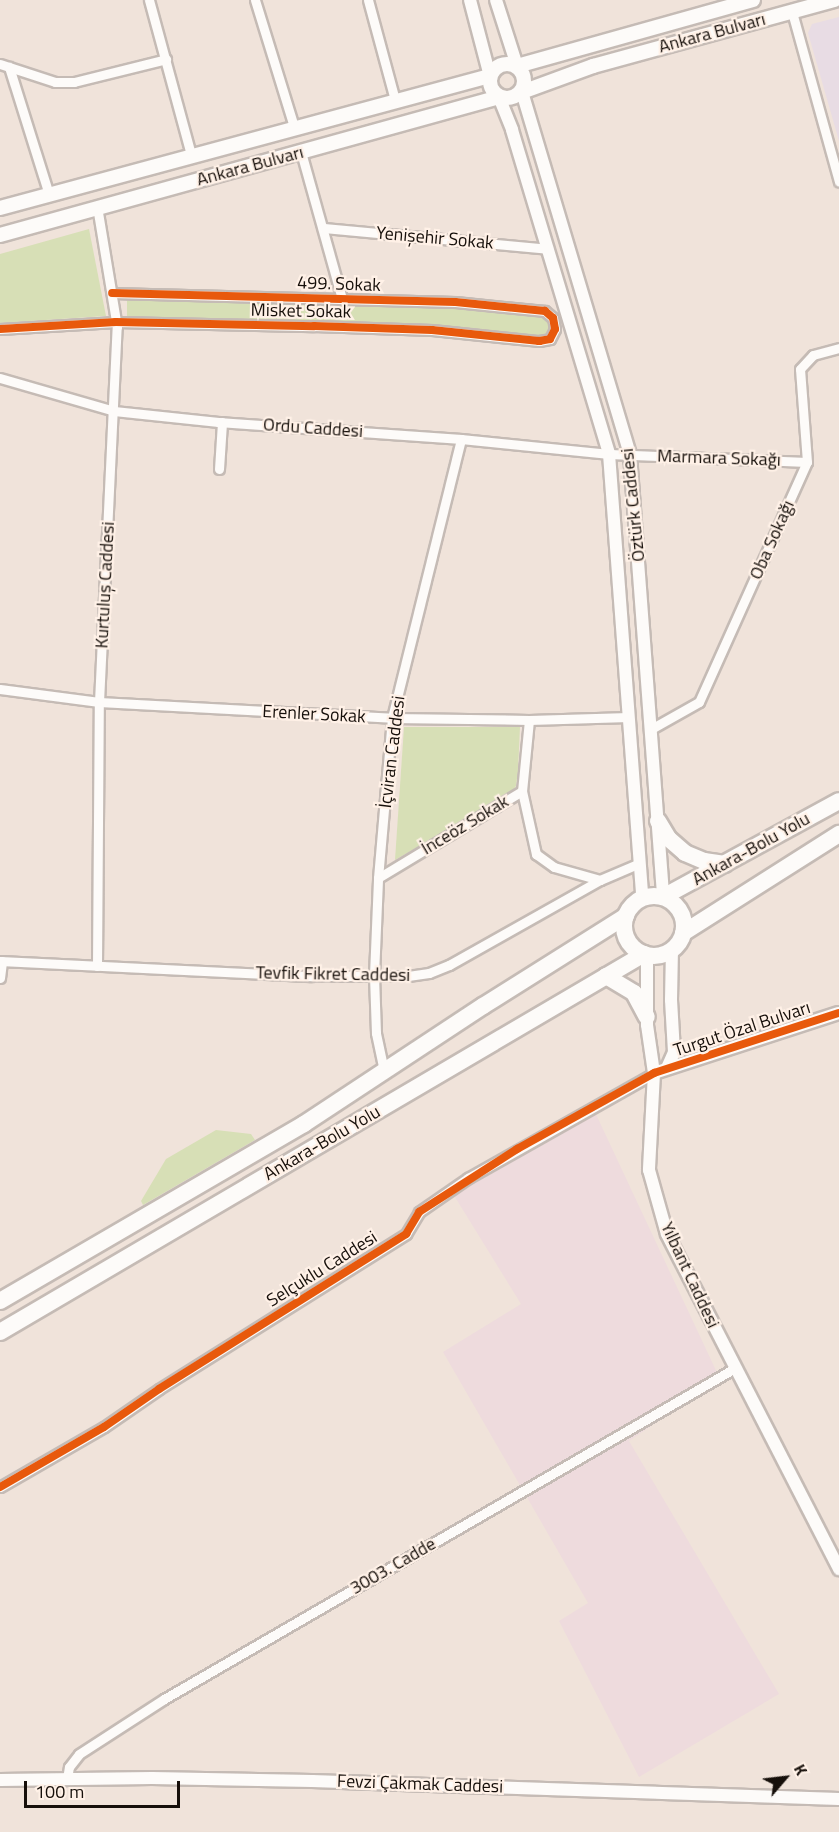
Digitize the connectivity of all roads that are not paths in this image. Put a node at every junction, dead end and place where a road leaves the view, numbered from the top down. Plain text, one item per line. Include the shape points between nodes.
1 (149, 0) edge
2 (255, 0) edge
3 (368, 0) edge
4 (470, 0) edge
5 (496, 0) edge
6 (753, 0) edge
7 (835, 0) edge
8 (792, 12) junction
9 (166, 59) junction
10 (4, 66) edge
11 (517, 66) junction
12 (490, 76) junction
13 (522, 92) junction
14 (499, 97) junction
15 (395, 100) junction
16 (294, 127) junction
17 (301, 152) junction
18 (191, 155) junction
19 (839, 182) edge
20 (49, 195) junction
21 (97, 206) junction
22 (0, 208) edge
23 (323, 228) junction
24 (0, 235) edge
25 (548, 249) junction
26 (112, 293) junction
27 (342, 299) junction
28 (116, 322) junction
29 (556, 326) joint
30 (0, 329) edge
31 (839, 348) edge
32 (0, 378) edge
33 (114, 411) junction
34 (222, 422) junction
35 (461, 440) junction
36 (609, 454) junction
37 (630, 455) junction
38 (807, 462) junction
39 (219, 469) dead end
40 (0, 689) edge
41 (99, 702) junction
42 (629, 717) junction
43 (392, 718) junction
44 (529, 720) junction
45 (651, 729) junction
46 (522, 791) junction
47 (839, 801) edge
48 (658, 821) junction
49 (839, 834) edge
50 (640, 863) junction
51 (724, 864) junction
52 (378, 878) junction
53 (600, 880) junction
54 (663, 897) junction
55 (642, 898) junction
56 (626, 916) junction
57 (683, 933) junction
58 (672, 950) junction
59 (646, 954) junction
60 (1, 961) edge
61 (97, 966) junction
62 (374, 975) junction
63 (606, 976) junction
64 (0, 978) edge
65 (839, 1013) edge
66 (647, 1017) junction
67 (667, 1068) junction
68 (384, 1071) junction
69 (654, 1072) junction
70 (0, 1301) edge
71 (0, 1332) edge
72 (735, 1368) junction
73 (0, 1487) edge
74 (839, 1569) edge
75 (66, 1779) junction
76 (0, 1780) edge
77 (839, 1799) edge

1 - 9 street
2 - 16 street
3 - 15 street
4 - 12 street
5 - 11 street
6 - 11 main road, Ankara Bulvarı
7 - 8 main road, Ankara Bulvarı
8 - 13 main road, Ankara Bulvarı via 593,66
8 - 19 street
9 - 10 street via 74,82 55,82
9 - 18 street
10 - 20 street
11 - 12 main road, Ankara Bulvarı via 503,64
11 - 13 main road via 524,77
12 - 14 main road via 492,90
12 - 15 main road, Ankara Bulvarı
13 - 14 main road, Ankara Bulvarı via 509,99
13 - 37 street, Öztürk Caddesi
14 - 17 main road, Ankara Bulvarı
14 - 25 street, Öztürk Caddesi
15 - 16 main road, Ankara Bulvarı
16 - 18 main road, Ankara Bulvarı
17 - 21 main road, Ankara Bulvarı
17 - 23 street
18 - 20 main road, Ankara Bulvarı
20 - 22 main road, Ankara Bulvarı
21 - 24 main road, Ankara Bulvarı
21 - 26 street, Kurtuluş Caddesi
23 - 25 street, Yenişehir Sokak
23 - 27 street
25 - 36 street, Öztürk Caddesi
26 - 27 street, 499. Sokak
26 - 28 street, Kurtuluş Caddesi
27 - 29 street, 499. Sokak via 531,308 548,313
28 - 29 street, Misket Sokak via 432,330 539,341 550,339
28 - 30 street, Misket Sokak
28 - 33 street, Kurtuluş Caddesi
31 - 38 street, Oba Sokağı via 813,355 800,369
32 - 33 street, Ordu Caddesi
33 - 34 street, Ordu Caddesi
33 - 41 street, Kurtuluş Caddesi
34 - 35 street, Ordu Caddesi
34 - 39 street
35 - 36 street, Ordu Caddesi
35 - 43 street, İçviran Caddesi
36 - 37 street, Ordu Caddesi
36 - 42 street, Öztürk Caddesi
37 - 38 street, Marmara Sokağı
37 - 45 street, Öztürk Caddesi
38 - 45 street, Oba Sokağı via 699,702
40 - 41 street, Erenler Sokak
41 - 43 street, Erenler Sokak
41 - 61 street, Kurtuluş Caddesi
42 - 44 street, Erenler Sokak
42 - 50 street, Öztürk Caddesi
43 - 44 street, Erenler Sokak
43 - 52 street, İçviran Caddesi
44 - 46 street, İnceöz Sokak
45 - 48 street, Öztürk Caddesi
46 - 52 street, İnceöz Sokak
46 - 53 street via 536,854 554,867
47 - 51 highway, Ankara-Bolu Yolu
48 - 51 highway via 669,839 685,852 704,861
48 - 54 street, Öztürk Caddesi
49 - 57 highway, Ankara-Bolu Yolu
50 - 53 street, Tevfik Fikret Caddesi
50 - 55 street, Öztürk Caddesi
51 - 54 highway, Ankara-Bolu Yolu
52 - 62 street, İçviran Caddesi
53 - 62 street, Tevfik Fikret Caddesi via 449,965 408,976
54 - 55 highway
54 - 57 highway via 680,911
55 - 56 highway
56 - 59 highway via 627,938
56 - 68 highway, Ankara-Bolu Yolu
57 - 58 highway
58 - 59 highway via 660,955
58 - 67 street via 674,1052
59 - 63 highway, Ankara-Bolu Yolu
59 - 66 street, Yılbant Caddesi
60 - 61 street, Tevfik Fikret Caddesi
60 - 64 street
61 - 62 street, Tevfik Fikret Caddesi via 312,976
62 - 68 street, İçviran Caddesi via 376,1033
63 - 66 highway via 634,993
63 - 71 highway, Ankara-Bolu Yolu
65 - 67 street, Turgut Özal Bulvarı
66 - 69 street, Yılbant Caddesi
67 - 69 street, Turgut Özal Bulvarı
68 - 70 highway, Ankara-Bolu Yolu via 304,1124
69 - 72 street, Yılbant Caddesi via 649,1170 667,1234
69 - 73 street, Selçuklu Caddesi via 468,1179 419,1212 406,1234 104,1426
72 - 74 street, Yılbant Caddesi
72 - 75 street, 3003. Cadde via 164,1699 79,1754
75 - 76 street, Fevzi Çakmak Caddesi
75 - 77 street, Fevzi Çakmak Caddesi via 312,1780

